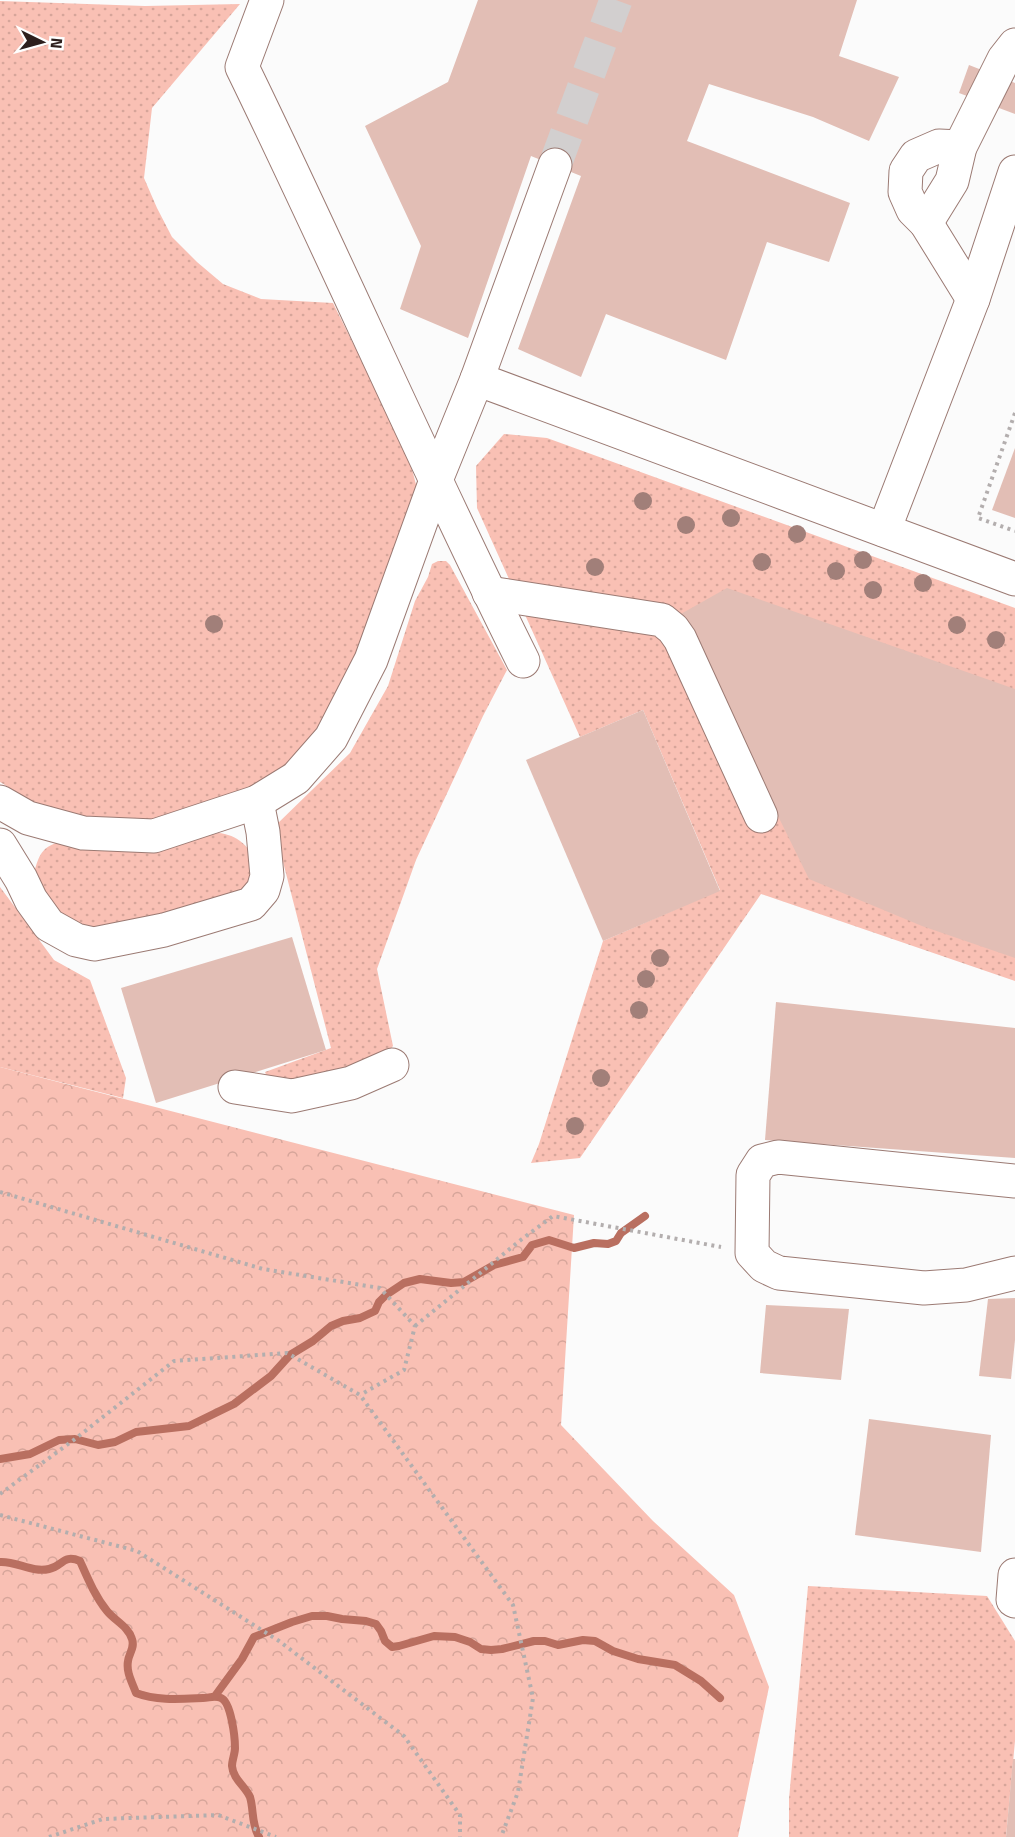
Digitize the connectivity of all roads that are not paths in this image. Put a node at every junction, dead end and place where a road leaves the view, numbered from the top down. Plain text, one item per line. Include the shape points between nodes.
1 (267, 0) edge
2 (1015, 45) edge
3 (960, 147) junction
4 (555, 165) tunnel mouth
5 (1015, 172) edge
6 (926, 223) junction
7 (973, 299) junction
8 (477, 379) junction
9 (436, 480) junction
10 (884, 530) junction
11 (1015, 579) edge
12 (489, 593) junction
13 (523, 661) dead end
14 (0, 802) edge
15 (257, 802) junction
16 (761, 816) dead end
17 (57, 826) junction
18 (0, 845) edge
19 (21, 879) junction
20 (392, 1065) dead end
21 (235, 1087) dead end
22 (1015, 1181) edge
23 (1015, 1272) edge
24 (1015, 1575) edge
25 (1015, 1601) edge

1 - 9 lane via 242,67
2 - 3 lane via 1004,59
3 - 6 lane via 952,181
3 - 6 lane via 939,146 916,156 906,171 905,192 913,210
4 - 8 lane
5 - 7 lane
6 - 7 lane
7 - 10 lane
8 - 9 lane
8 - 10 lane
9 - 12 lane
9 - 15 lane via 371,660 331,738 296,778
10 - 11 lane
12 - 13 lane
12 - 16 lane via 662,620 673,629
14 - 17 lane via 28,818
15 - 17 lane via 154,836 83,833
15 - 19 lane via 267,876 263,890 251,904 164,930 94,945 76,940 49,924
17 - 19 lane via 47,829 31,844
18 - 19 lane
20 - 21 lane via 351,1083 292,1096
22 - 23 lane via 778,1156 762,1161 753,1175 752,1253 764,1266 779,1273 924,1288 966,1285
24 - 25 lane

